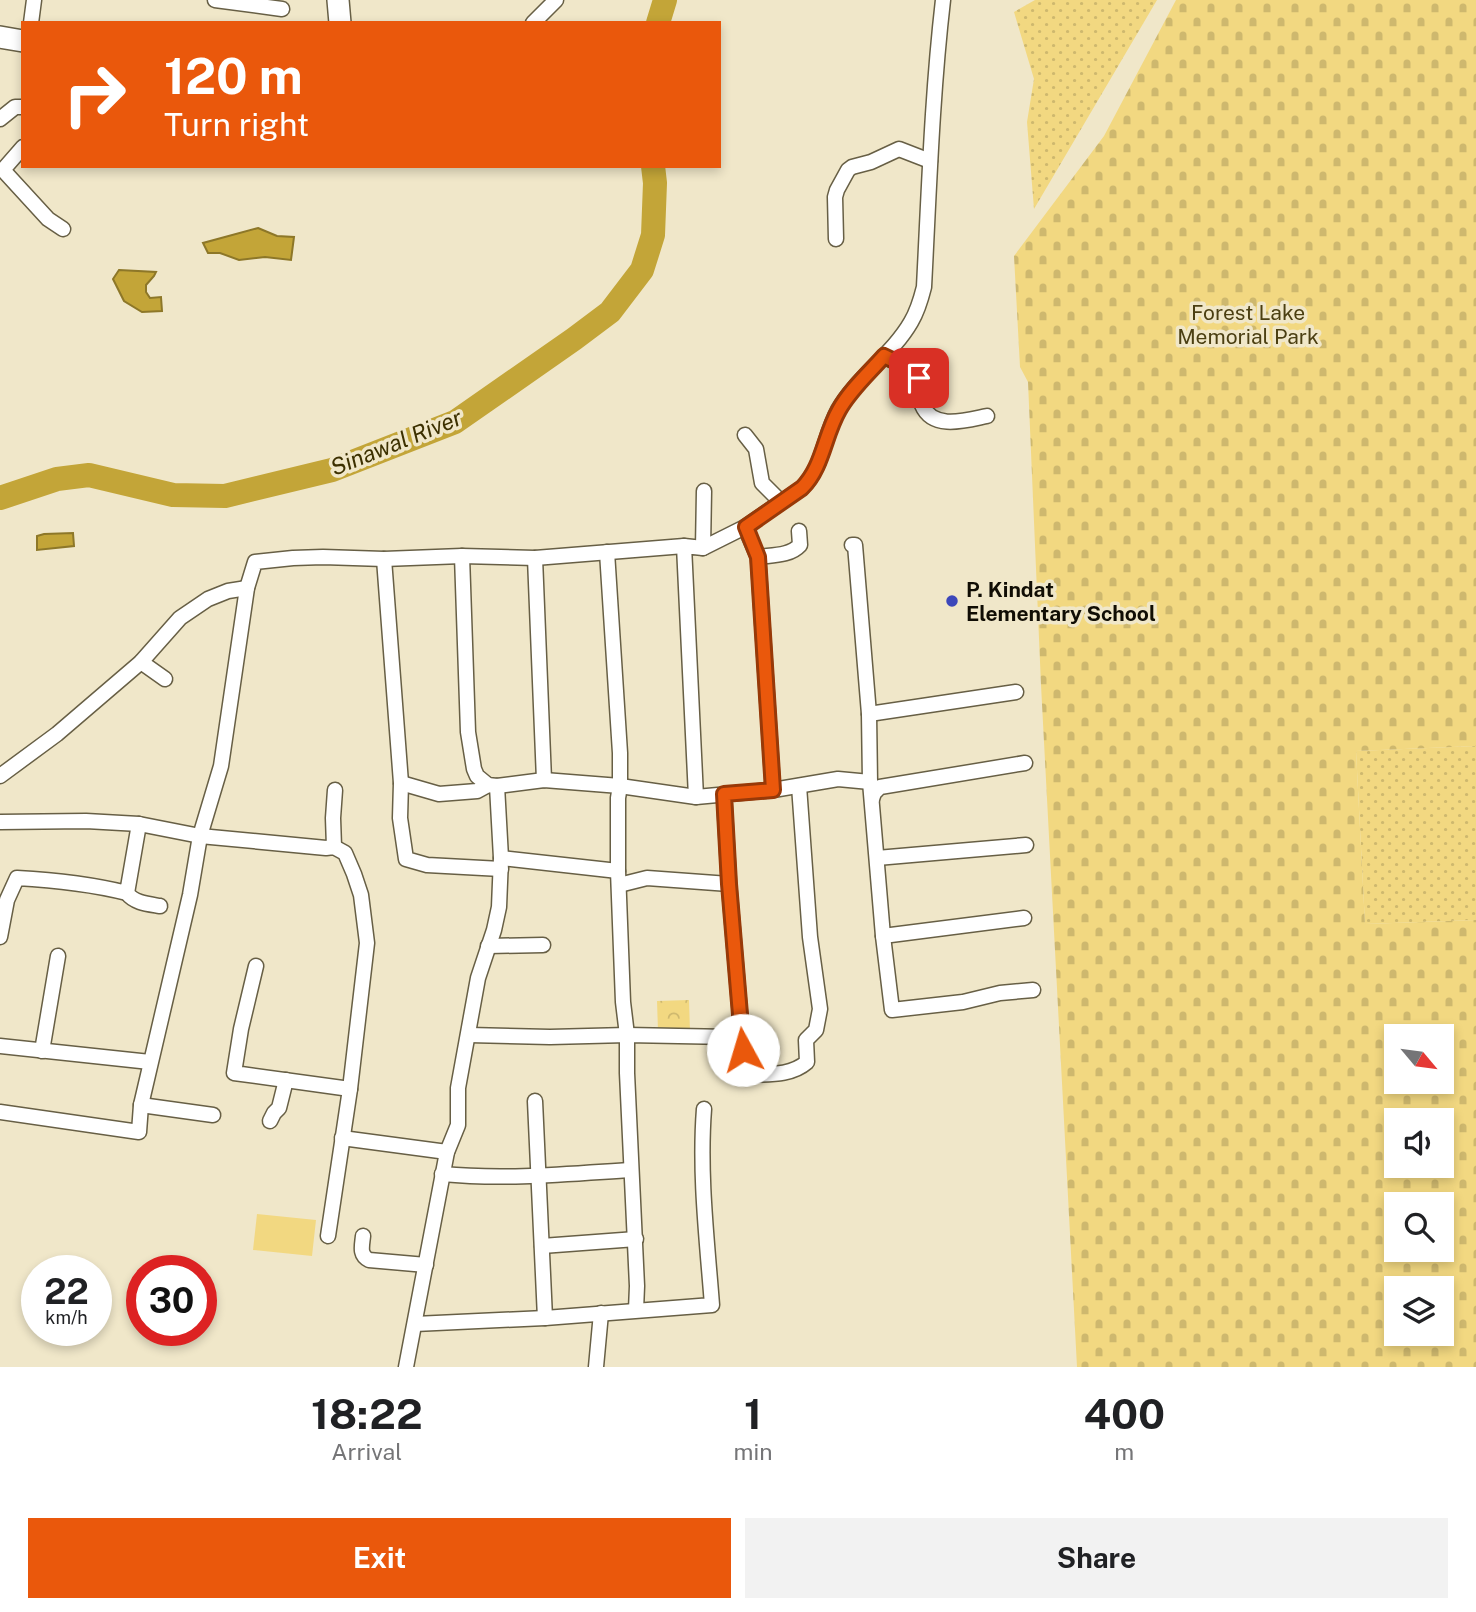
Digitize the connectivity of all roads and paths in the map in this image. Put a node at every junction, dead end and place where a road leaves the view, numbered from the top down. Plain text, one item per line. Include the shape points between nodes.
1 (34, 0) edge
2 (215, 0) edge
3 (338, 0) edge
4 (556, 0) edge
5 (943, 0) edge
6 (282, 11) edge
7 (31, 21) edge
8 (340, 21) edge
9 (535, 21) edge
10 (0, 37) edge
11 (21, 41) edge
12 (0, 103) edge
13 (19, 107) edge
14 (0, 119) edge
15 (21, 149) edge
16 (930, 161) junction
17 (2, 172) edge
18 (64, 229) dead end
19 (836, 239) dead end
20 (884, 356) junction
21 (987, 416) dead end
22 (745, 435) dead end
23 (704, 491) dead end
24 (781, 502) junction
25 (746, 527) junction
26 (799, 531) dead end
27 (852, 545) dead end
28 (684, 546) junction
29 (704, 548) junction
30 (607, 552) junction
31 (463, 556) junction
32 (758, 557) junction
33 (535, 558) junction
34 (384, 559) junction
35 (247, 588) junction
36 (141, 662) junction
37 (165, 679) dead end
38 (1016, 692) dead end
39 (869, 714) junction
40 (1024, 763) dead end
41 (0, 776) edge
42 (544, 780) junction
43 (870, 782) junction
44 (401, 783) junction
45 (493, 785) junction
46 (620, 786) junction
47 (799, 786) junction
48 (335, 790) dead end
49 (773, 790) junction
50 (724, 794) junction
51 (696, 797) junction
52 (872, 799) junction
53 (0, 822) edge
54 (139, 824) junction
55 (200, 836) junction
56 (1026, 845) dead end
57 (334, 847) junction
58 (877, 858) junction
59 (501, 864) junction
60 (0, 878) edge
61 (18, 878) junction
62 (618, 878) junction
63 (729, 884) junction
64 (127, 893) junction
65 (160, 906) dead end
66 (1024, 918) dead end
67 (0, 936) edge
68 (883, 936) junction
69 (543, 945) dead end
70 (488, 946) junction
71 (58, 956) dead end
72 (256, 966) dead end
73 (1033, 990) dead end
74 (469, 1035) junction
75 (627, 1035) junction
76 (0, 1046) edge
77 (743, 1050) junction
78 (43, 1051) junction
79 (150, 1062) junction
80 (286, 1080) junction
81 (350, 1089) junction
82 (535, 1101) dead end
83 (141, 1105) junction
84 (704, 1109) dead end
85 (0, 1112) edge
86 (214, 1115) dead end
87 (270, 1121) dead end
88 (342, 1138) junction
89 (447, 1152) junction
90 (631, 1170) junction
91 (442, 1174) junction
92 (537, 1177) junction
93 (328, 1236) dead end
94 (363, 1236) dead end
95 (636, 1238) junction
96 (542, 1246) junction
97 (426, 1265) junction
98 (636, 1310) junction
99 (601, 1313) junction
100 (545, 1318) junction
101 (415, 1324) junction
102 (406, 1367) edge
103 (596, 1367) edge

1 - 7 street
2 - 6 street
3 - 8 street
4 - 9 street
5 - 16 street
10 - 11 street
12 - 13 street
13 - 14 street
15 - 17 street
16 - 19 street via 899,149 848,170 835,197
16 - 20 street via 924,287 911,322
17 - 18 street
20 - 21 street via 918,374 922,407 936,419 949,422
20 - 24 street via 839,408 810,481
22 - 24 street via 756,449 762,483
23 - 29 street
24 - 25 street
25 - 29 street
25 - 32 street
26 - 32 street via 797,549
27 - 39 street
28 - 29 street
28 - 30 street
28 - 51 street
30 - 33 street
30 - 46 street
31 - 33 street
31 - 34 street
31 - 45 street via 470,755 477,776
32 - 49 street
33 - 42 street
34 - 35 street via 255,562
34 - 44 street
35 - 36 street via 228,591 193,608
35 - 55 street via 220,766
36 - 37 street
36 - 41 street
38 - 39 street
39 - 43 street
40 - 52 street via 880,786
42 - 45 street
42 - 46 street
43 - 47 street via 838,779
43 - 52 street
44 - 45 street via 439,794
44 - 59 street via 406,859 427,864
45 - 59 street
46 - 51 street
46 - 62 street
47 - 49 street
47 - 77 street via 820,1009 816,1030 806,1040 807,1062 791,1071 748,1075
48 - 57 street
49 - 50 street
50 - 51 street
50 - 63 street
52 - 58 street
53 - 54 street
54 - 55 street
54 - 64 street
55 - 57 street
55 - 79 street
56 - 58 street
57 - 81 street via 345,853 358,883 366,926
58 - 68 street
59 - 62 street
59 - 70 street via 499,907
60 - 61 street
61 - 64 street
61 - 67 street via 7,900
62 - 63 street
62 - 75 street
63 - 77 street
64 - 65 street via 136,901
66 - 68 street
68 - 73 street via 892,1010
69 - 70 street
70 - 74 street
71 - 78 street
72 - 80 street via 234,1073
74 - 75 street
74 - 89 street via 458,1088 458,1125
75 - 77 street via 730,1037
75 - 90 street
76 - 78 street
78 - 79 street
79 - 83 street
80 - 81 street
80 - 87 street via 279,1108
81 - 88 street
82 - 92 street
83 - 85 street via 139,1132
83 - 86 street
84 - 98 street via 704,1203 712,1305
88 - 89 street
88 - 93 street
89 - 91 street
90 - 92 street
90 - 95 street
91 - 92 street
91 - 97 street
92 - 96 street
94 - 97 street via 363,1258
95 - 96 street
95 - 98 street
96 - 100 street
97 - 101 street
98 - 99 street
99 - 100 street
99 - 103 street
100 - 101 street
101 - 102 street

